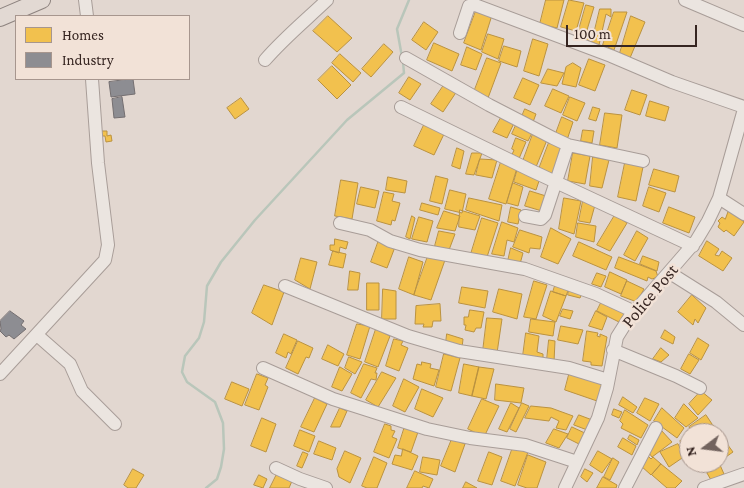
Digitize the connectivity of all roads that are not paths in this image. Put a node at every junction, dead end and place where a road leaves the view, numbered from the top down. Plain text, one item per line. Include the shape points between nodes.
1 (42, 0) edge
2 (85, 0) edge
3 (326, 0) edge
4 (685, 0) edge
5 (87, 15) edge
6 (0, 18) edge
7 (744, 25) edge
8 (460, 33) dead end
9 (406, 58) dead end
10 (265, 60) dead end
11 (92, 80) edge
12 (401, 107) dead end
13 (743, 114) edge
14 (568, 145) junction
15 (643, 161) dead end
16 (556, 182) junction
17 (719, 198) junction
18 (744, 214) edge
19 (526, 216) dead end
20 (340, 223) dead end
21 (693, 246) junction
22 (670, 273) junction
23 (285, 286) dead end
24 (635, 312) junction
25 (744, 325) edge
26 (36, 335) junction
27 (613, 350) junction
28 (263, 368) dead end
29 (0, 374) edge
30 (608, 380) junction
31 (700, 388) dead end
32 (115, 424) dead end
33 (656, 428) dead end
34 (577, 462) junction
35 (276, 468) dead end
36 (744, 474) edge
37 (326, 488) edge
38 (564, 488) edge
39 (624, 488) edge
40 (704, 488) edge

1 - 6 main road
2 - 5 street
3 - 10 street
4 - 7 street
8 - 13 street via 467,10 475,5 611,56
9 - 14 street
11 - 26 street via 108,245 104,260
12 - 16 street
13 - 17 street, Police Post
14 - 15 street
14 - 16 street
16 - 19 street via 545,215 541,219
16 - 21 street
17 - 18 street
17 - 21 street, Police Post
20 - 24 street via 370,230 390,241 420,250 524,269 596,294
21 - 22 street, Police Post
22 - 24 street, Police Post
22 - 25 street via 716,302
23 - 30 street via 408,336 459,351 569,368
24 - 27 street, Police Post via 617,337
26 - 29 street
26 - 32 street via 67,360 82,391
27 - 30 street, Police Post
27 - 31 street
28 - 34 street via 332,399 427,429 525,444
30 - 34 street, Police Post via 598,418
33 - 39 street
34 - 38 street, Police Post
35 - 37 street
36 - 40 street

